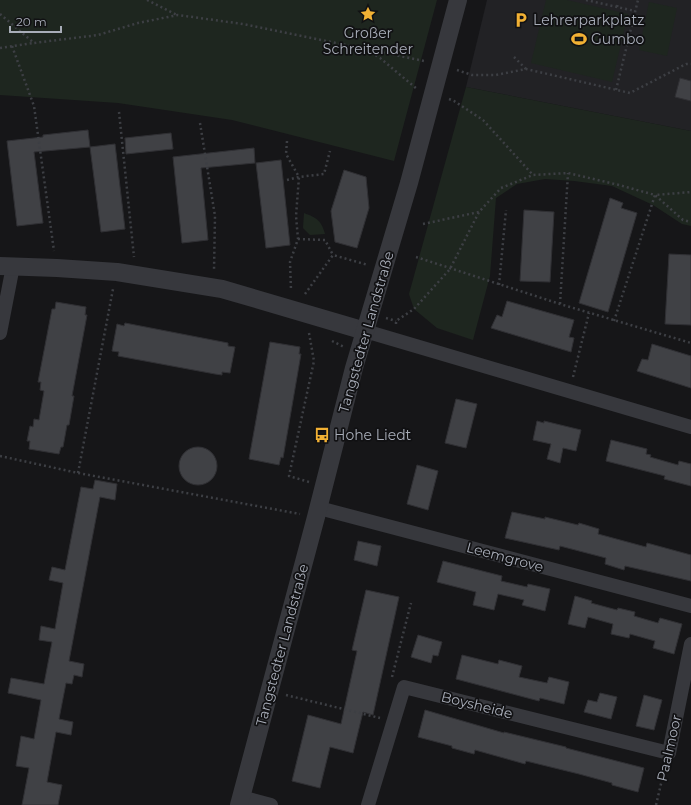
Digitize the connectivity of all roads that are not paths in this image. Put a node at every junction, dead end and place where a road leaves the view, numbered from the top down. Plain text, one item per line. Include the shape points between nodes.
1 (458, 0) edge
2 (6, 266) edge
3 (364, 331) junction
4 (0, 333) edge
5 (691, 428) edge
6 (317, 512) junction
7 (691, 606) edge
8 (691, 644) edge
9 (669, 753) joint
10 (240, 801) edge
11 (270, 805) edge
12 (368, 805) edge

1 - 3 street, Tangstedter Landstraße via 409,183
2 - 3 street via 117,272 222,289
2 - 4 street
3 - 5 street
3 - 6 street, Tangstedter Landstraße
6 - 7 street, Leemgrove
6 - 10 street, Tangstedter Landstraße
8 - 9 street, Paalmoor
9 - 12 street, Boysheide via 404,687
10 - 11 street

